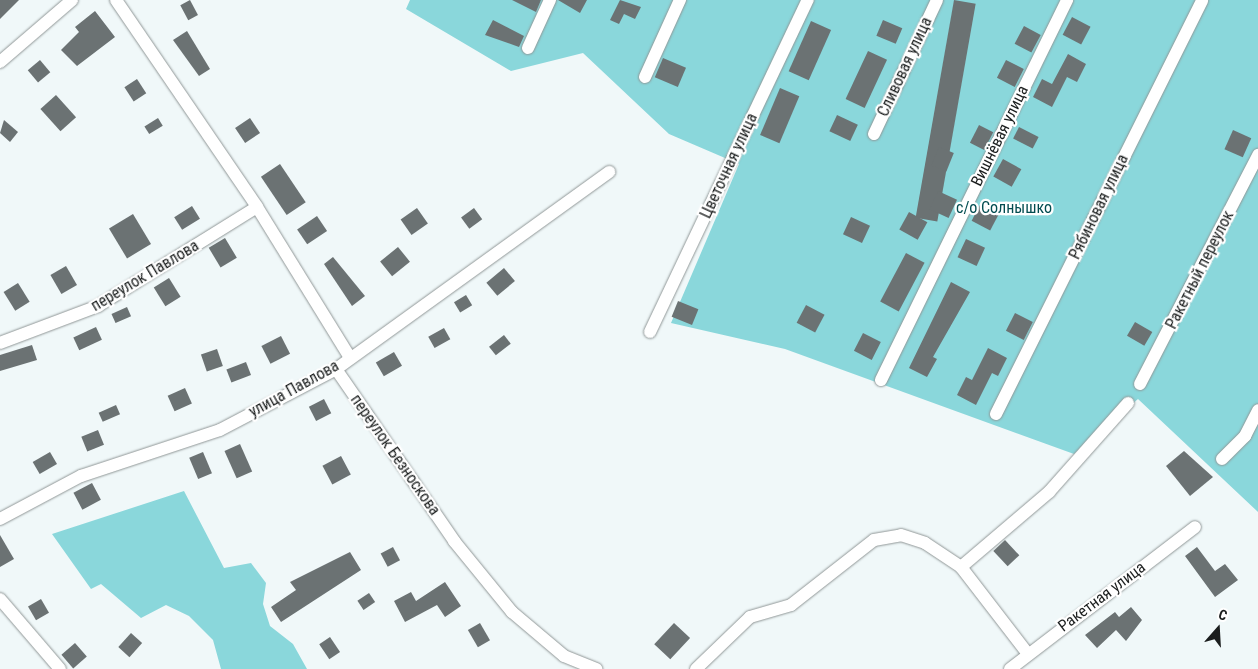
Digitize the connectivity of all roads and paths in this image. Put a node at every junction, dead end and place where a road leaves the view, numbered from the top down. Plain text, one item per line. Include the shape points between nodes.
1 (72, 0) edge
2 (116, 0) edge
3 (550, 0) edge
4 (680, 0) edge
5 (808, 0) edge
6 (937, 0) edge
7 (1067, 0) edge
8 (1202, 0) edge
9 (528, 48) dead end
10 (0, 62) edge
11 (645, 77) dead end
12 (874, 134) dead end
13 (1258, 155) edge
14 (609, 172) dead end
15 (257, 207) junction
16 (650, 332) dead end
17 (0, 343) edge
18 (349, 356) junction
19 (336, 369) junction
20 (881, 380) dead end
21 (1140, 384) dead end
22 (1128, 402) dead end
23 (1258, 410) edge
24 (996, 414) dead end
25 (1222, 459) dead end
26 (0, 519) edge
27 (1195, 527) dead end
28 (961, 567) junction
29 (0, 599) edge
30 (1028, 654) junction
31 (60, 669) edge
32 (597, 669) edge
33 (696, 669) edge
34 (1010, 669) edge

1 - 10 street
2 - 15 street
3 - 9 street
4 - 11 street
5 - 16 street, Цветочная улица
6 - 12 street, Сливовая улица
7 - 20 street, Вишнёвая улица
8 - 24 street, Рябиновая улица
13 - 21 street, Ракетный переулок
14 - 18 street, улица Павлова
15 - 17 street, переулок Павлова via 98,306
15 - 18 street
18 - 19 street, улица Павлова
19 - 26 street, улица Павлова via 220,430 81,476
19 - 32 street, переулок Безноскова via 454,541 512,612 564,656
22 - 28 street via 1049,492
23 - 25 street via 1246,436
27 - 30 street, Ракетная улица
28 - 30 street
28 - 33 street via 925,543 901,535 874,540 790,605 750,617
29 - 31 street
30 - 34 street, Ракетная улица

